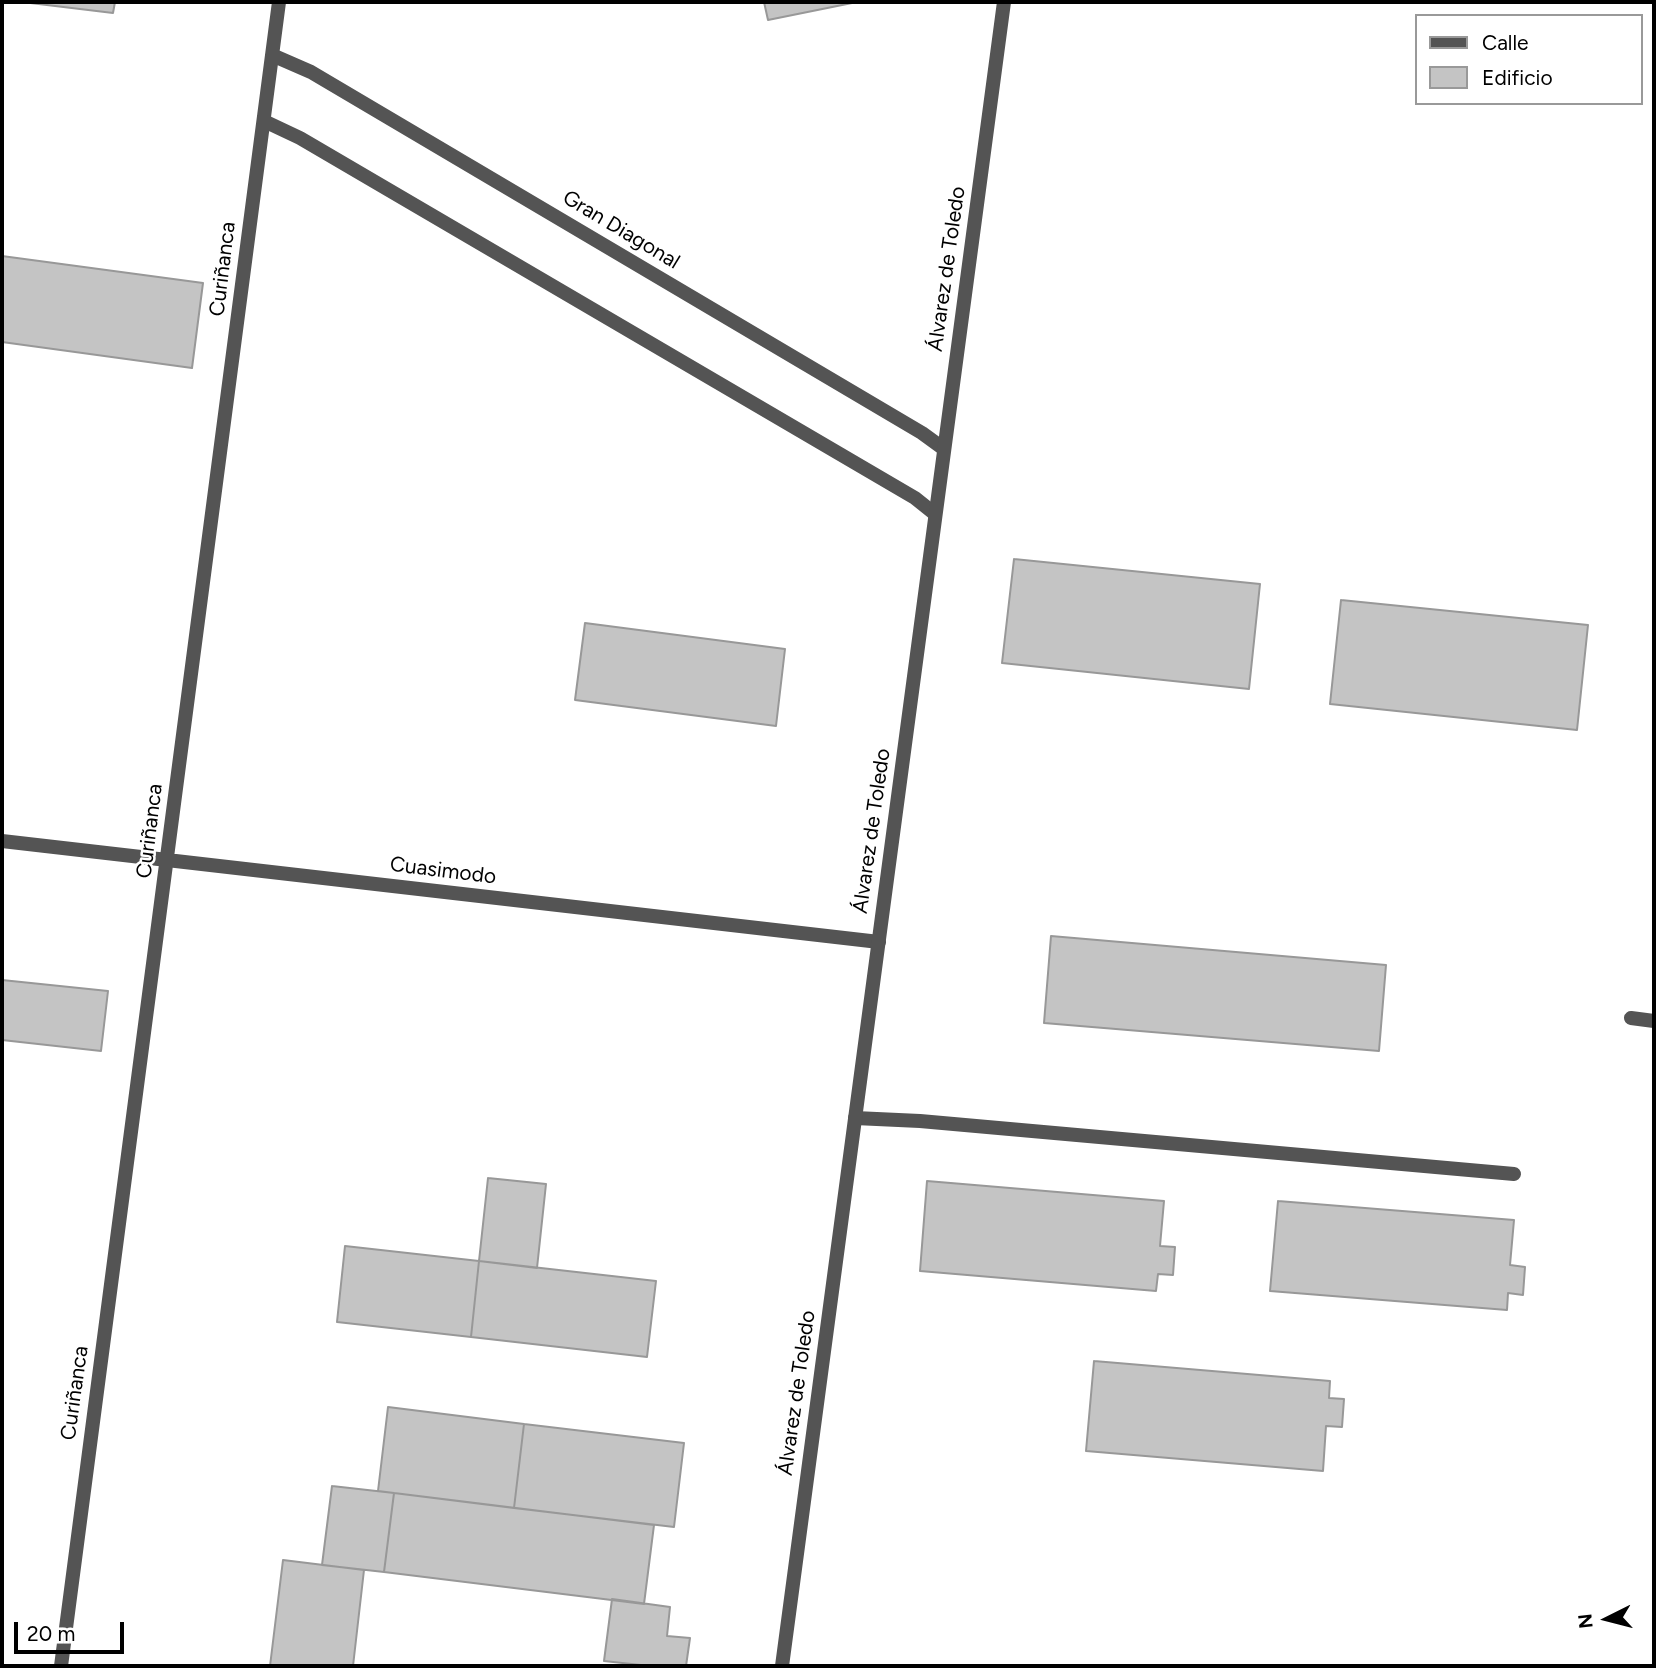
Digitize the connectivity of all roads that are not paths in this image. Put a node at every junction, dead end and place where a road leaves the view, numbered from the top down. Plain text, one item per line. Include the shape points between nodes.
1 (279, 2) edge
2 (1004, 2) edge
3 (272, 55) junction
4 (264, 121) junction
5 (944, 449) junction
6 (935, 514) junction
7 (2, 841) edge
8 (167, 860) junction
9 (879, 942) junction
10 (1631, 1018) dead end
11 (1654, 1021) edge
12 (855, 1118) junction
13 (1514, 1174) dead end
14 (61, 1666) edge
15 (782, 1666) edge

1 - 3 street, Curiñanca
2 - 5 street, Álvarez de Toledo
3 - 4 street, Curiñanca
3 - 5 street, Gran Diagonal via 311,72
4 - 6 street via 915,498
4 - 8 street, Curiñanca
5 - 6 street, Álvarez de Toledo
6 - 9 street, Álvarez de Toledo
7 - 8 street, Cuasimodo
8 - 9 street, Cuasimodo
8 - 14 street, Curiñanca
9 - 12 street, Álvarez de Toledo
10 - 11 street
12 - 13 street
12 - 15 street, Álvarez de Toledo

